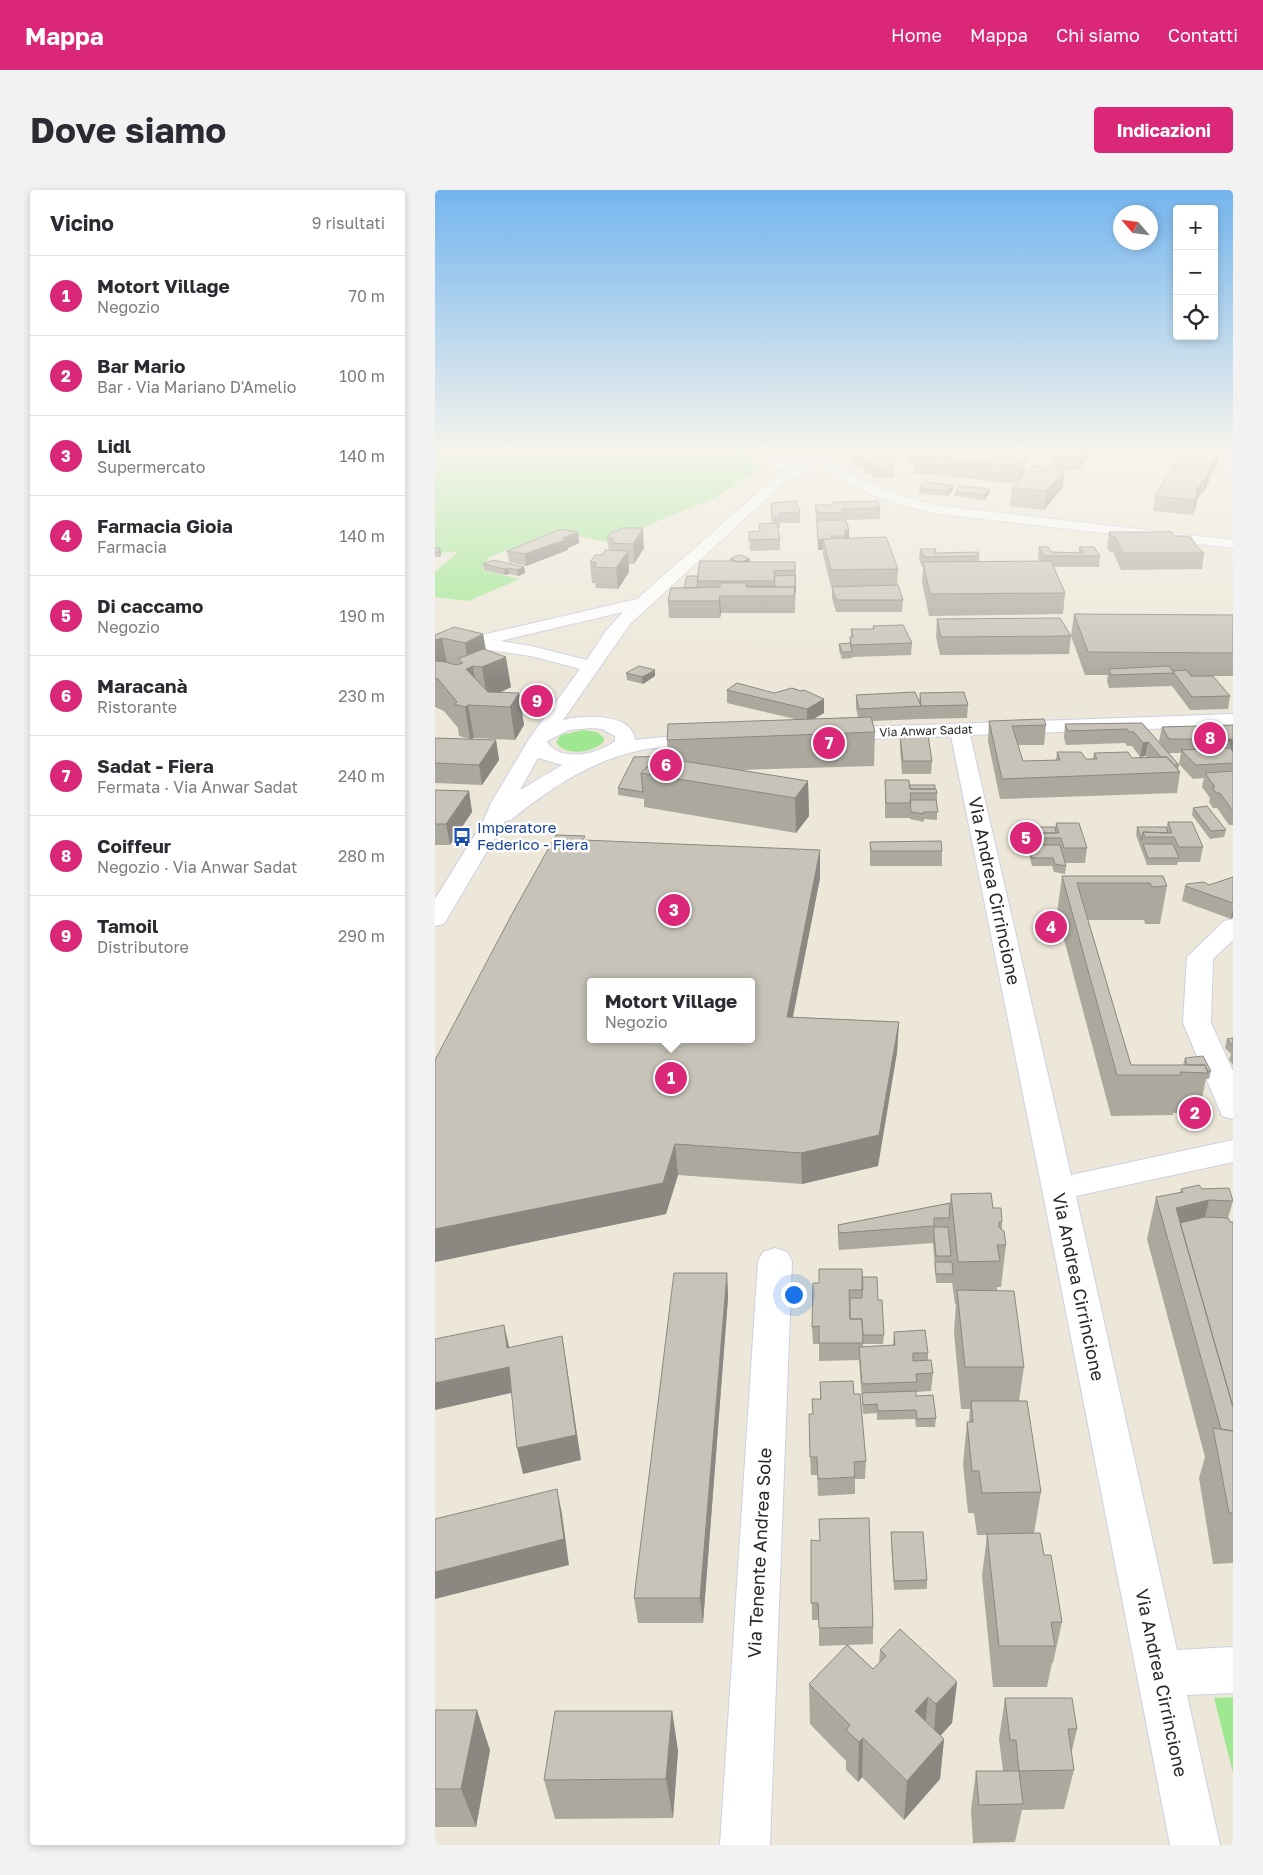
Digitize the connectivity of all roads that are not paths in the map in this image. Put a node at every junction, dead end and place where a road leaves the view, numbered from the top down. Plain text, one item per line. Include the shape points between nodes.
1 (726, 525) edge
2 (1067, 525) edge
3 (1233, 544) edge
4 (643, 602) junction
5 (611, 636) junction
6 (591, 637) dead end
7 (563, 639) dead end
8 (458, 645) junction
9 (588, 672) junction
10 (1233, 720) edge
11 (611, 725) junction
12 (959, 729) junction
13 (819, 735) edge
14 (723, 738) edge
15 (540, 739) junction
16 (619, 749) junction
17 (589, 759) junction
18 (494, 822) junction
19 (435, 919) edge
20 (1233, 926) edge
21 (1233, 1108) edge
22 (1233, 1151) edge
23 (1058, 1189) junction
24 (775, 1262) dead end
25 (1233, 1670) edge
26 (1159, 1673) junction
27 (745, 1845) edge
28 (1195, 1845) edge

1 - 4 street
2 - 3 street
4 - 5 street
4 - 8 street
5 - 6 street
5 - 9 street
7 - 8 street
8 - 9 street via 502,646 531,651
9 - 11 street via 589,702
9 - 15 street
10 - 12 street, Via Anwar Sadat
11 - 15 street via 574,723 561,726
11 - 16 street via 619,728 626,738
12 - 13 street, Via Anwar Sadat
12 - 23 street, Via Andrea Cirrincione
14 - 16 street via 648,743
15 - 17 street via 539,749 545,754 564,759
15 - 18 street
16 - 17 street
17 - 18 street via 531,792
18 - 19 street
20 - 21 street via 1200,957 1197,1023
22 - 23 street
23 - 26 street, Via Andrea Cirrincione
24 - 27 street, Via Tenente Andrea Sole
25 - 26 street
26 - 28 street, Via Andrea Cirrincione

